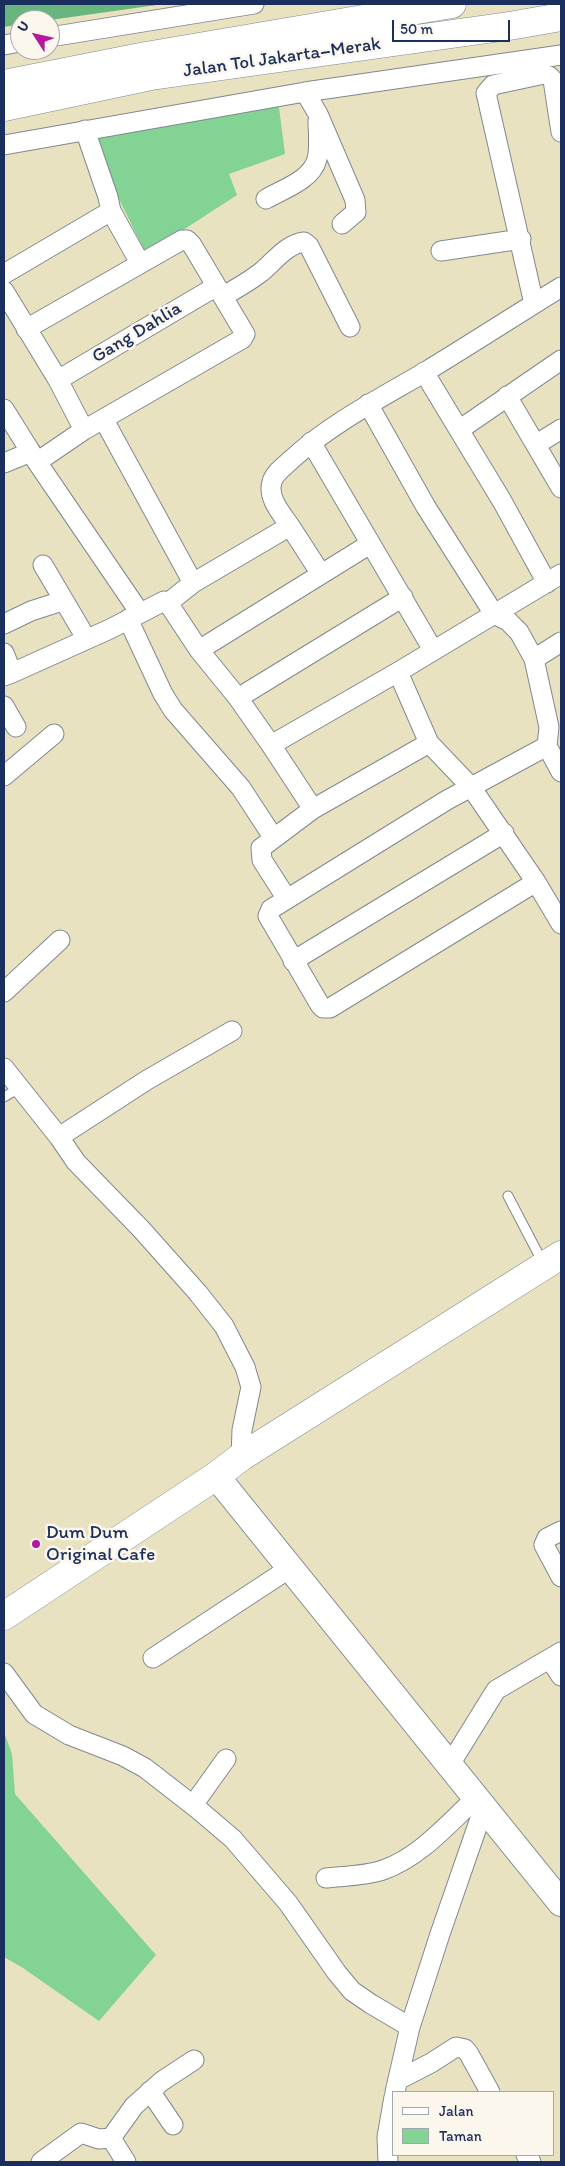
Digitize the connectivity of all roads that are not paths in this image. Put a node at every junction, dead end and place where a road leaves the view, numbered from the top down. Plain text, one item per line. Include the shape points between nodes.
1 (254, 4) edge
2 (452, 4) edge
3 (561, 17) edge
4 (60, 35) edge
5 (561, 55) edge
6 (4, 84) edge
7 (304, 92) junction
8 (4, 107) edge
9 (318, 114) junction
10 (85, 130) junction
11 (561, 132) edge
12 (4, 144) edge
13 (266, 199) dead end
14 (111, 211) junction
15 (342, 224) dead end
16 (521, 239) junction
17 (441, 251) dead end
18 (140, 263) junction
19 (4, 274) edge
20 (561, 287) edge
21 (4, 291) edge
22 (219, 291) junction
23 (534, 304) junction
24 (350, 327) dead end
25 (26, 329) junction
26 (561, 360) edge
27 (424, 372) junction
28 (58, 380) junction
29 (507, 396) junction
30 (368, 404) junction
31 (4, 409) edge
32 (104, 420) junction
33 (561, 429) edge
34 (84, 430) junction
35 (459, 430) junction
36 (311, 442) junction
37 (537, 444) junction
38 (34, 457) junction
39 (4, 464) edge
40 (561, 488) edge
41 (290, 526) junction
42 (370, 544) junction
43 (43, 565) dead end
44 (321, 574) junction
45 (554, 578) edge
46 (193, 582) junction
47 (403, 597) junction
48 (62, 601) junction
49 (168, 603) junction
50 (494, 614) junction
51 (134, 616) junction
52 (4, 624) edge
53 (86, 638) junction
54 (561, 642) edge
55 (199, 650) junction
56 (433, 650) junction
57 (4, 653) edge
58 (534, 659) junction
59 (398, 672) junction
60 (8, 674) edge
61 (238, 698) junction
62 (4, 706) edge
63 (16, 727) dead end
64 (54, 734) dead end
65 (429, 743) junction
66 (271, 745) junction
67 (547, 746) junction
68 (561, 772) edge
69 (4, 776) edge
70 (471, 786) junction
71 (313, 809) junction
72 (504, 834) junction
73 (274, 837) junction
74 (536, 882) junction
75 (287, 900) junction
76 (561, 924) edge
77 (60, 940) dead end
78 (293, 961) junction
79 (4, 992) edge
80 (232, 1031) dead end
81 (4, 1068) edge
82 (11, 1092) edge
83 (59, 1137) junction
84 (508, 1196) dead end
85 (553, 1260) edge
86 (229, 1466) junction
87 (561, 1531) edge
88 (290, 1568) junction
89 (561, 1577) edge
90 (4, 1616) edge
91 (556, 1656) edge
92 (153, 1658) dead end
93 (4, 1673) edge
94 (561, 1676) edge
95 (226, 1759) dead end
96 (449, 1766) junction
97 (480, 1803) junction
98 (193, 1805) junction
99 (326, 1878) dead end
100 (561, 1903) edge
101 (410, 2027) junction
102 (194, 2060) dead end
103 (396, 2090) edge
104 (150, 2091) junction
105 (489, 2091) edge
106 (392, 2111) edge
107 (173, 2125) dead end
108 (111, 2138) junction
109 (41, 2162) edge
110 (126, 2162) edge
111 (388, 2162) edge

1 - 4 street
2 - 6 main road, Jalan Tol Jakarta–Merak via 146,56
3 - 8 main road, Jalan Tol Jakarta–Merak via 151,76
5 - 7 street
7 - 9 street
7 - 10 street
9 - 13 street via 317,158 312,169 304,178
9 - 15 street via 357,206 353,216
10 - 12 street
10 - 14 street
11 - 16 street via 553,80 549,76 544,74 488,88 486,94
14 - 18 street
14 - 19 street
16 - 17 street
16 - 23 street
18 - 22 street via 187,240
18 - 25 street
20 - 23 street
21 - 25 street
22 - 24 street, Gang Dahlia via 258,275 283,252 304,242
22 - 28 street, Gang Dahlia
22 - 32 street via 244,330 242,340
23 - 27 street
25 - 28 street
26 - 29 street
27 - 30 street
27 - 35 street
28 - 34 street
29 - 35 street
29 - 37 street
30 - 36 street
30 - 50 street via 426,507
31 - 38 street
32 - 34 street
32 - 46 street
33 - 37 street
34 - 38 street
35 - 45 street
36 - 41 street via 272,481 272,498
36 - 42 street
37 - 40 street
38 - 39 street
38 - 51 street
41 - 44 street
41 - 46 street
42 - 44 street
42 - 47 street
43 - 48 street
44 - 55 street
45 - 50 street
46 - 49 street
47 - 56 street
47 - 61 street
48 - 52 street
48 - 53 street
49 - 51 street via 164,601
49 - 55 street
50 - 56 street
50 - 58 street via 519,632
51 - 53 street
51 - 73 street via 163,694 173,710 241,788
53 - 60 street
54 - 58 street
55 - 61 street
56 - 59 street
57 - 60 street
58 - 67 street via 549,727
59 - 65 street
59 - 66 street
61 - 66 street
62 - 63 street
64 - 69 street
65 - 70 street
65 - 71 street
66 - 71 street
67 - 68 street
67 - 70 street
70 - 72 street
70 - 75 street
71 - 73 street
72 - 74 street
72 - 78 street
73 - 75 street via 264,844 260,853
74 - 76 street
74 - 78 street via 330,1008 320,1006
75 - 78 street via 271,909 268,916
77 - 79 street
80 - 83 street via 147,1080
81 - 82 street
82 - 83 street
83 - 86 street via 76,1162 142,1230 224,1326 245,1367 251,1387 242,1430
84 - 85 lane
85 - 86 main road
86 - 88 street
86 - 90 main road
87 - 89 street via 548,1538 544,1545
88 - 92 street
88 - 96 street
91 - 94 street
91 - 96 street via 496,1690
93 - 98 street via 34,1714 69,1735 123,1756 144,1768
95 - 98 street
96 - 97 street
97 - 99 street via 404,1860 370,1874
97 - 100 street
97 - 101 street
98 - 101 street via 233,1839 282,1896 352,1991
101 - 103 street
102 - 104 street
103 - 105 street via 456,2047 465,2049 469,2054
104 - 107 street
104 - 108 street via 134,2106
106 - 111 street via 387,2137
108 - 109 street via 81,2132
108 - 110 street

